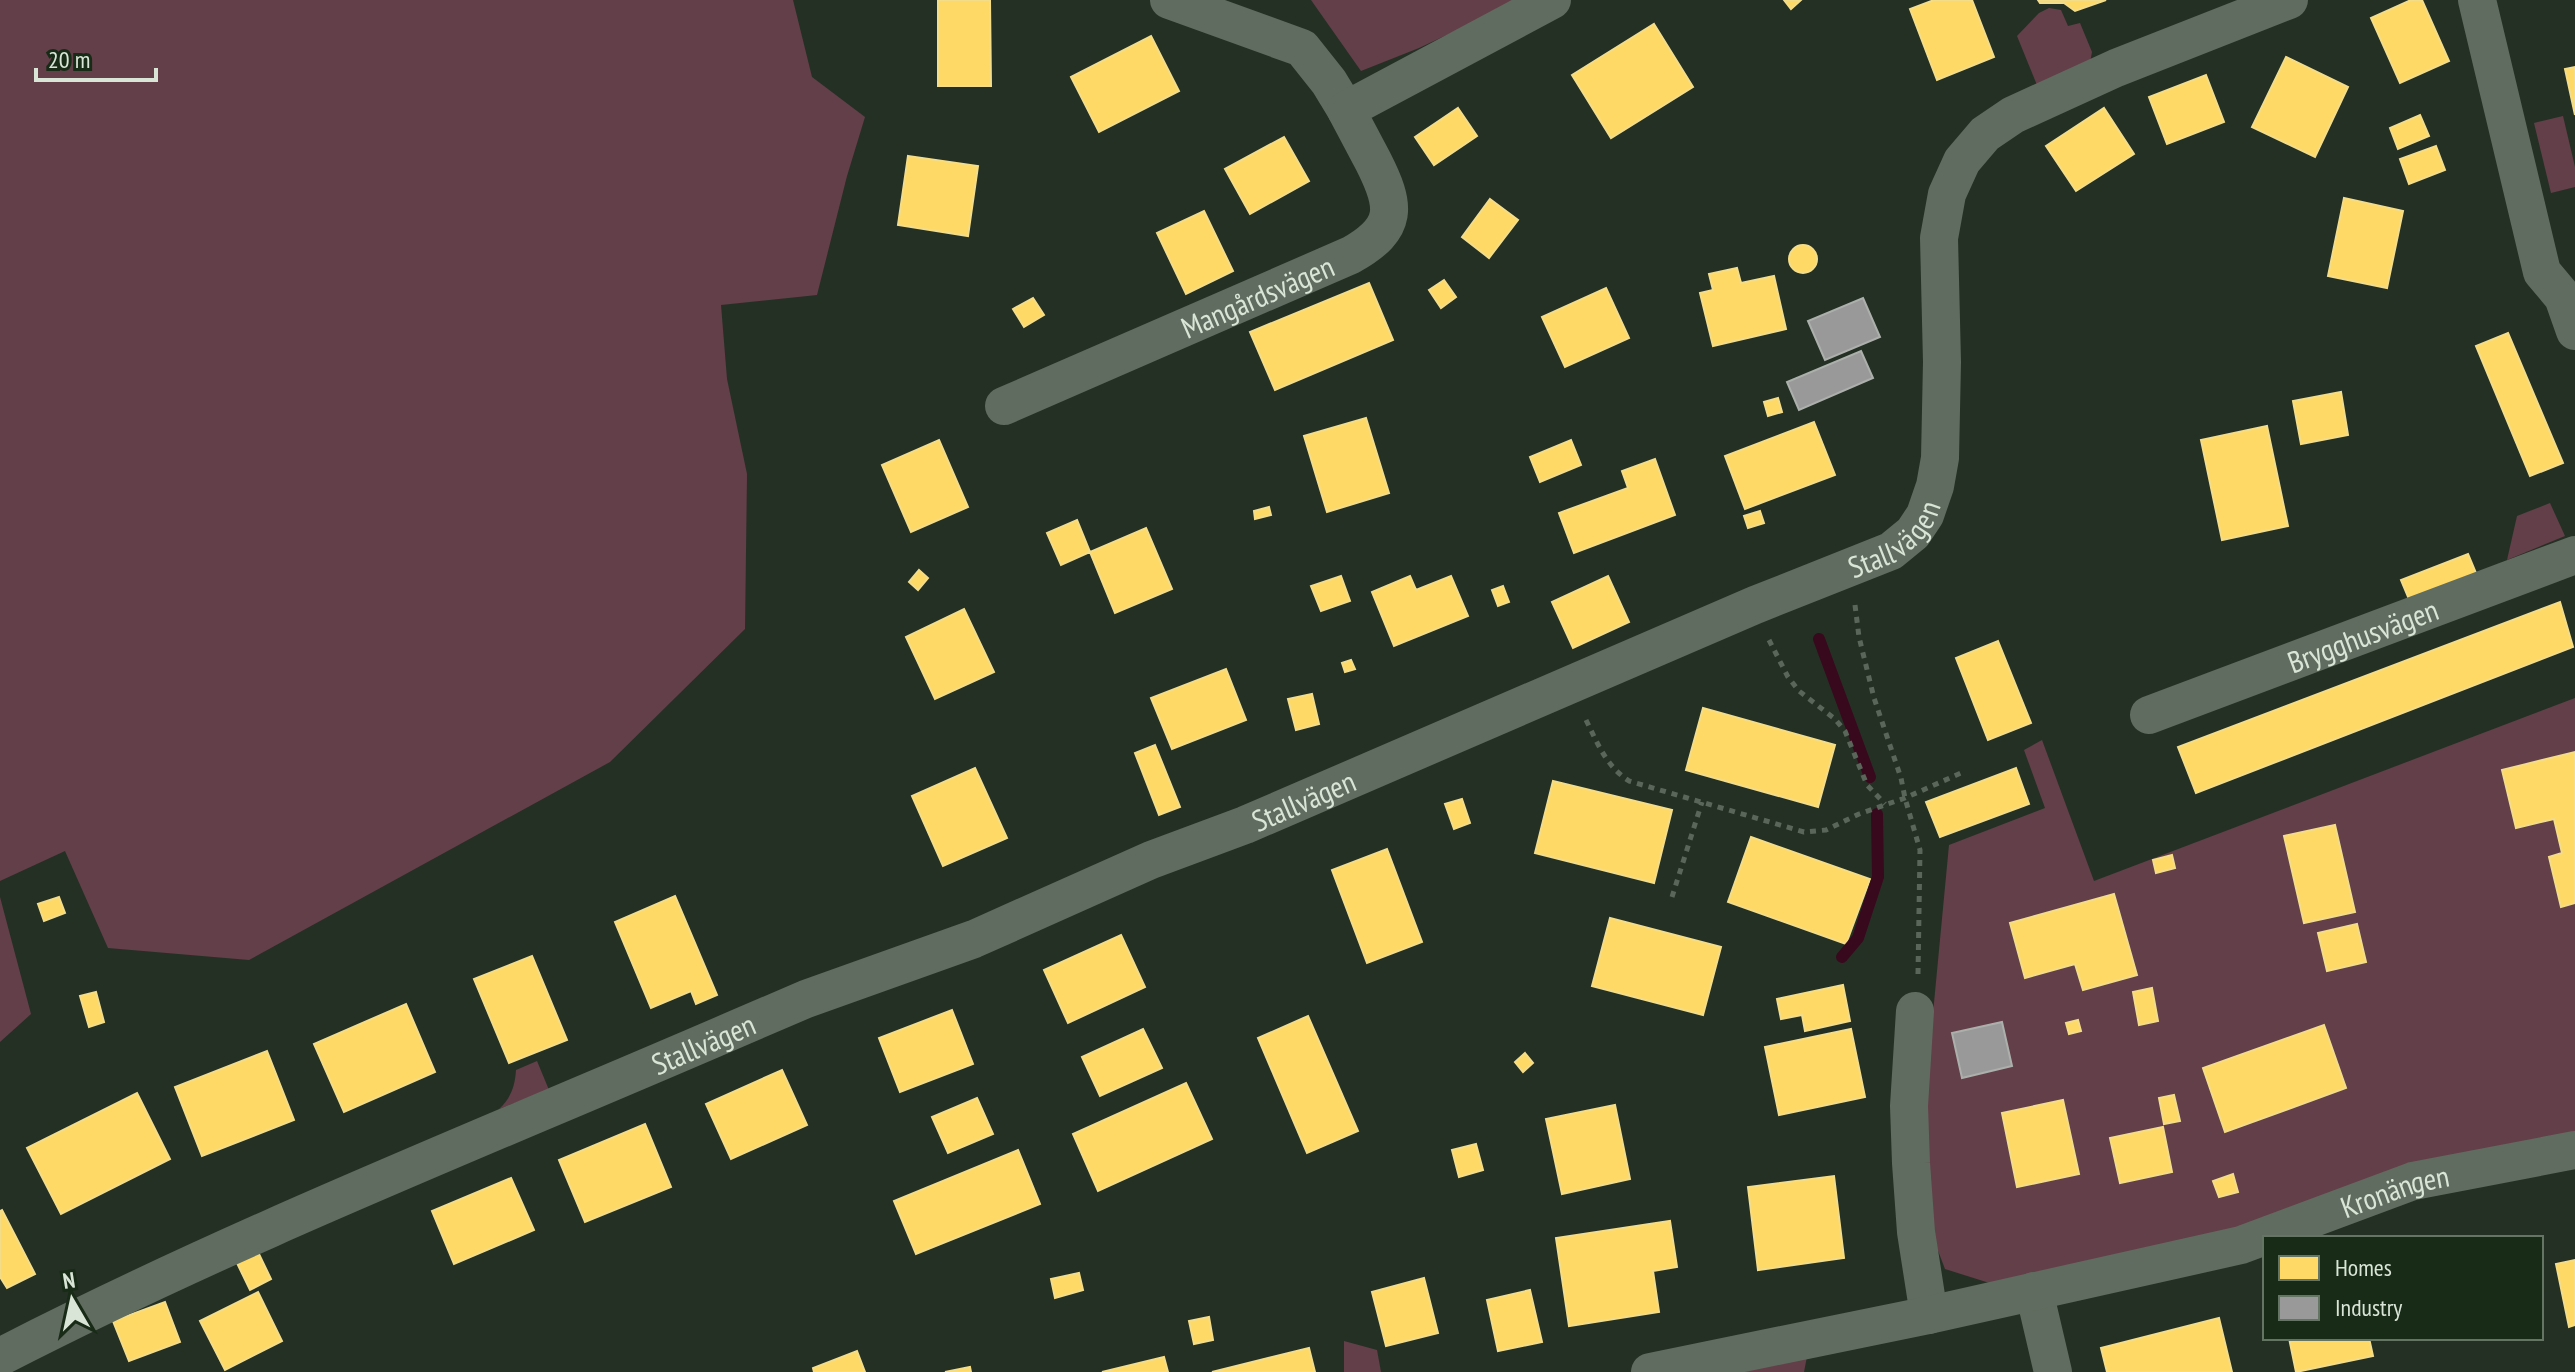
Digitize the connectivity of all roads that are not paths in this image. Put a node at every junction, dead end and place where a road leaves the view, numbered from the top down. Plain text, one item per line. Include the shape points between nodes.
1 (1169, 0) edge
2 (1552, 0) edge
3 (2289, 0) edge
4 (2477, 0) edge
5 (1346, 110) junction
6 (2571, 307) edge
7 (1004, 406) dead end
8 (2575, 555) edge
9 (2149, 715) dead end
10 (1915, 1011) road end
11 (2575, 1150) edge
12 (2265, 1236) edge
13 (2263, 1237) edge
14 (2034, 1291) junction
15 (1929, 1315) junction
16 (0, 1357) edge
17 (1650, 1372) edge
18 (2053, 1372) edge

1 - 5 street, Mangårdsvägen via 1302,48
2 - 5 street
3 - 16 street, Stallvägen via 2013,115 1985,134 1962,161 1947,194 1939,238 1942,362 1935,486 1913,533 1891,551 974,939 780,1009 214,1252
4 - 6 street via 2542,272
5 - 7 street, Mangårdsvägen via 1391,204 1380,234 1369,245
8 - 9 street, Brygghusvägen
10 - 15 street via 1911,1163
11 - 12 street, Kronängen via 2413,1181
13 - 14 street, Kronängen
14 - 15 street, Kronängen
14 - 18 street
15 - 17 street, Kronängen

